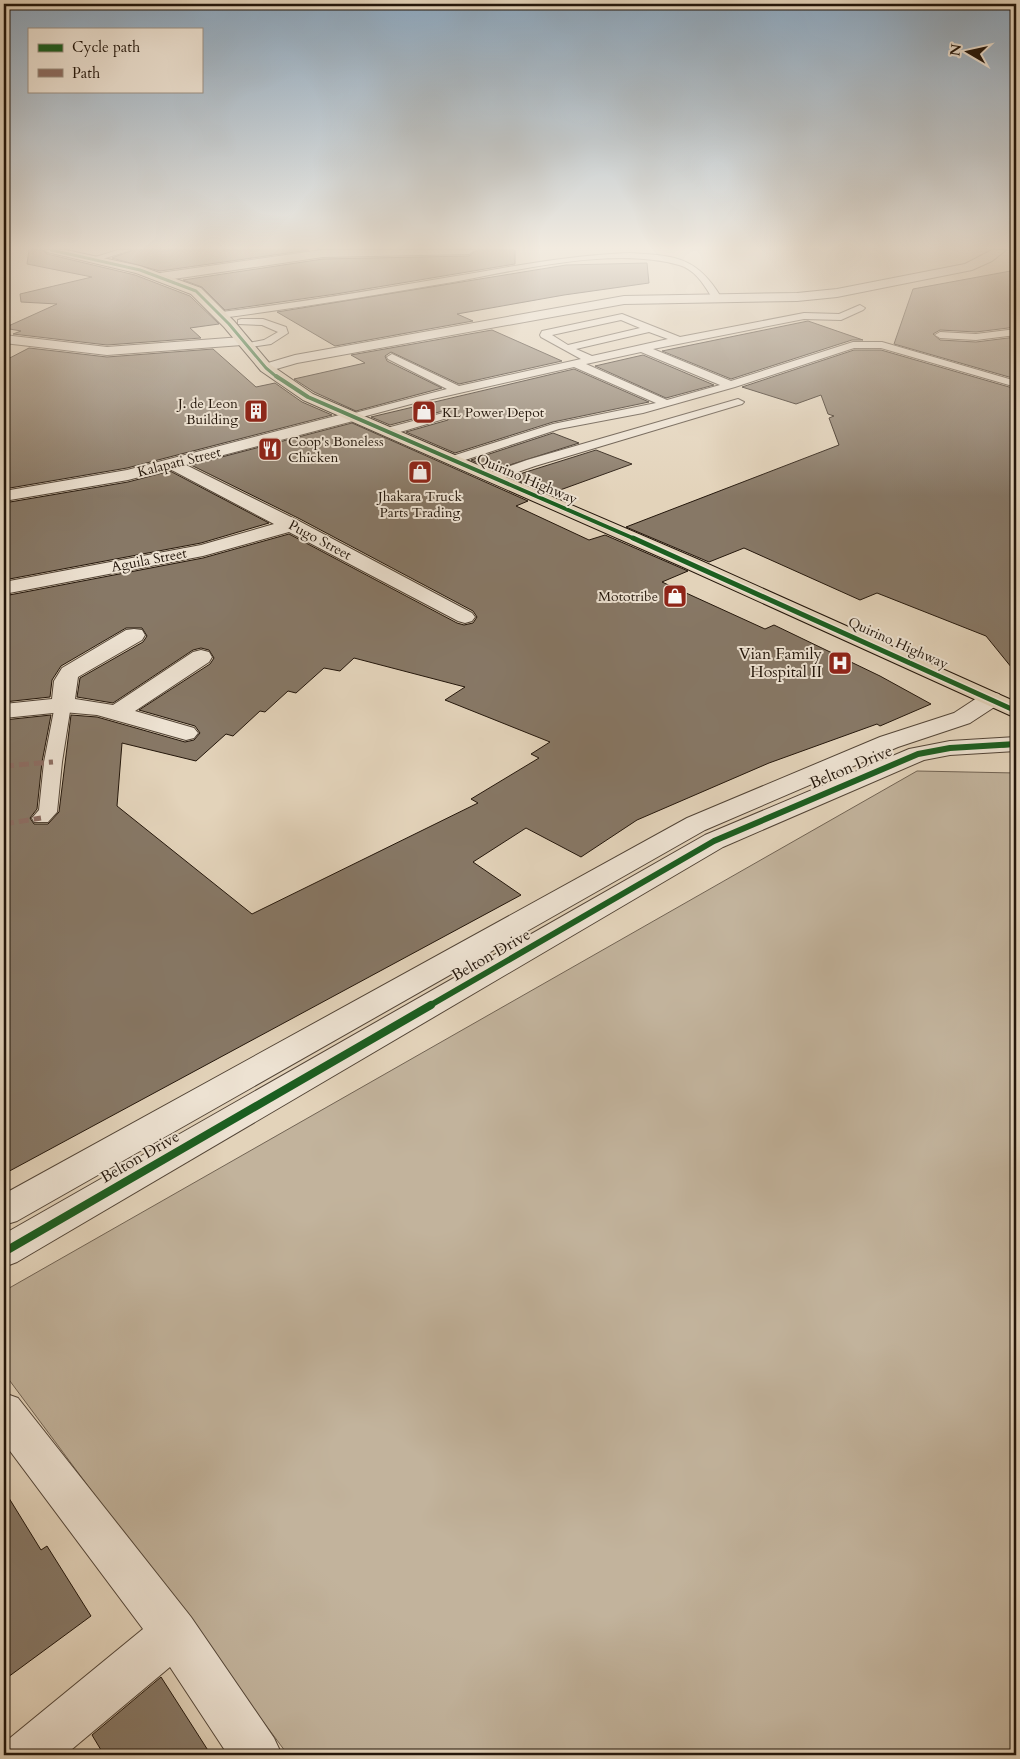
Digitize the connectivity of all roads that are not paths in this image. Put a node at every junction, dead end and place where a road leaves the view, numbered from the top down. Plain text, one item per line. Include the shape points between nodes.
1 (235, 332) edge
2 (283, 332) edge
3 (398, 332) edge
4 (447, 332) edge
5 (551, 332) edge
6 (637, 332) edge
7 (658, 332) edge
8 (720, 332) edge
9 (1016, 332) edge
10 (940, 335) dead end
11 (612, 338) junction
12 (4, 339) edge
13 (679, 340) junction
14 (248, 347) junction
15 (566, 348) junction
16 (642, 349) junction
17 (392, 357) dead end
18 (591, 360) junction
19 (577, 364) junction
20 (266, 368) junction
21 (1016, 384) edge
22 (731, 386) junction
23 (458, 390) junction
24 (738, 402) dead end
25 (666, 403) junction
26 (443, 416) dead end
27 (351, 417) junction
28 (387, 432) junction
29 (453, 460) junction
30 (174, 464) junction
31 (491, 477) junction
32 (4, 496) edge
33 (292, 524) junction
34 (4, 588) edge
35 (465, 617) dead end
36 (134, 636) dead end
37 (201, 657) dead end
38 (991, 699) junction
39 (63, 706) junction
40 (4, 711) edge
41 (1016, 711) edge
42 (118, 712) junction
43 (945, 725) junction
44 (186, 733) dead end
45 (897, 740) junction
46 (1016, 744) edge
47 (978, 747) junction
48 (918, 754) junction
49 (41, 818) dead end
50 (635, 872) junction
51 (4, 1211) edge
52 (4, 1252) edge
53 (4, 1411) edge
54 (175, 1633) junction
55 (27, 1755) edge
56 (257, 1755) edge

1 - 14 main road, Quirino Highway
2 - 14 lane via 278,338
3 - 14 street via 287,352
4 - 20 street
5 - 15 lane via 545,335
6 - 11 lane
7 - 13 lane
8 - 13 lane
9 - 10 lane via 976,337
11 - 15 lane
11 - 16 lane
12 - 14 street via 107,351
13 - 16 lane
14 - 20 main road, Quirino Highway
15 - 18 lane
16 - 18 lane
16 - 22 lane
17 - 23 lane
18 - 19 lane
19 - 23 lane
19 - 25 lane
20 - 27 main road, Quirino Highway via 308,397
21 - 22 lane via 882,345 862,344 844,346
22 - 25 lane
23 - 27 lane
24 - 31 lane
25 - 29 lane via 557,426
26 - 28 lane
27 - 28 main road, Quirino Highway
27 - 30 street, Kalapati Street
28 - 29 main road, Quirino Highway
29 - 31 main road, Quirino Highway
30 - 32 street, Kalapati Street
30 - 33 street, Pugo Street
31 - 38 main road, Quirino Highway via 690,562
33 - 34 street, Aguila Street via 203,550
33 - 35 street, Pugo Street
36 - 39 street via 70,673 65,681
37 - 42 street
38 - 41 main road, Quirino Highway
38 - 43 street, Belton Drive
39 - 40 street
39 - 42 street
39 - 49 lane via 48,812
42 - 44 street
43 - 45 street, Belton Drive
43 - 47 street
45 - 48 street, Belton Drive
45 - 50 street, Belton Drive via 696,824
46 - 47 street, Belton Drive
47 - 48 street, Belton Drive
48 - 50 street, Belton Drive
50 - 51 street, Belton Drive
50 - 52 street, Belton Drive
53 - 54 street
54 - 55 street
54 - 56 street

